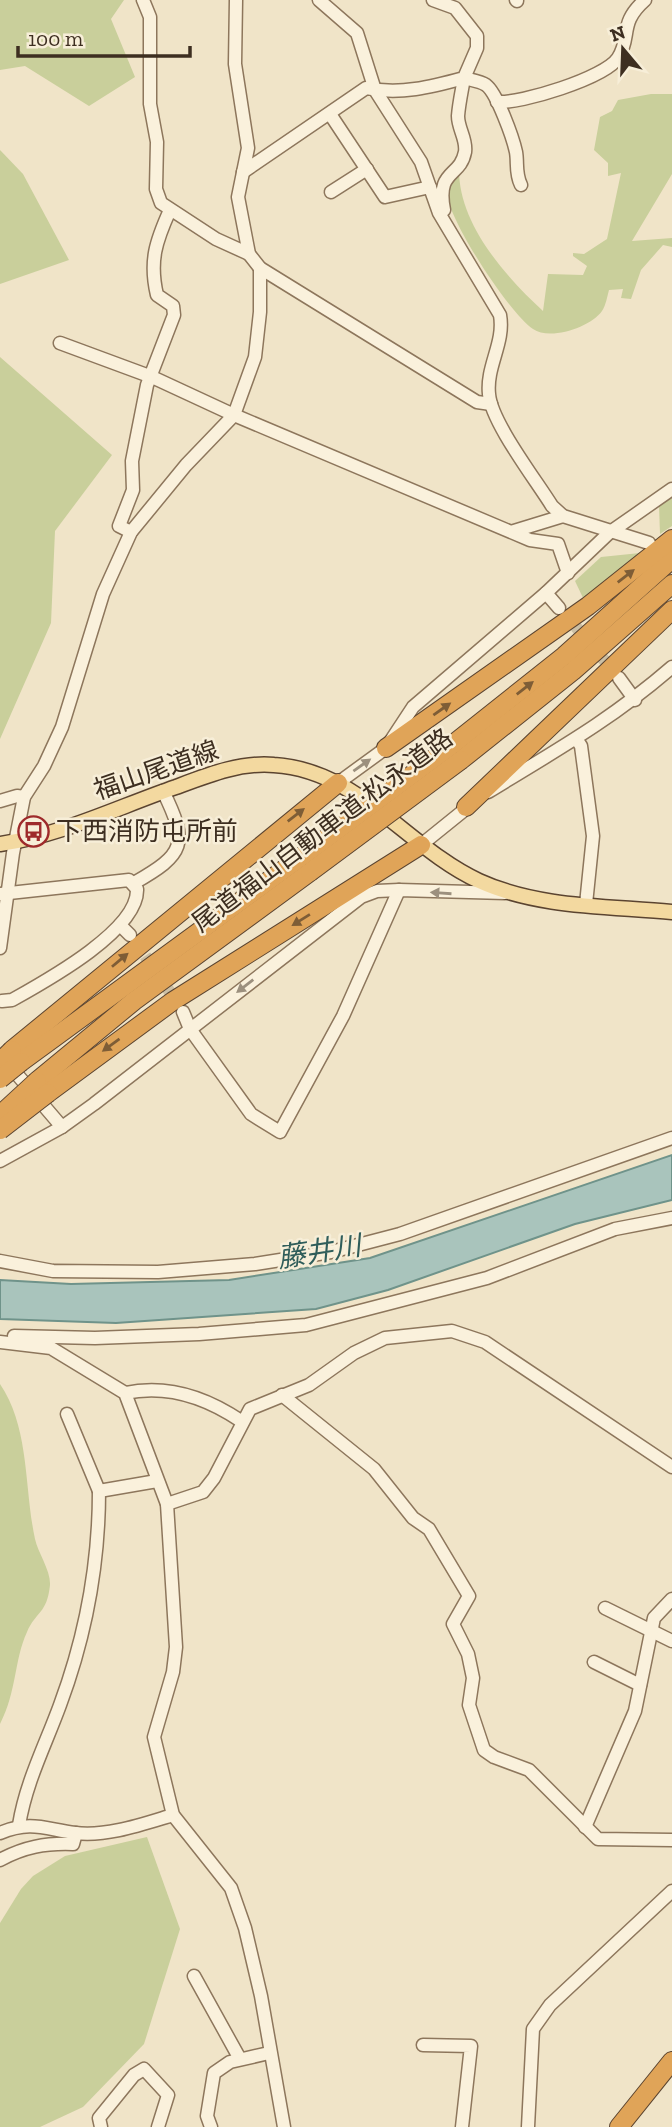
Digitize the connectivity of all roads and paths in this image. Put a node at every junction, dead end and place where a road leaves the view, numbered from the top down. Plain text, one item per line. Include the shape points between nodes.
1 (143, 0) edge
2 (236, 0) edge
3 (318, 0) edge
4 (433, 0) edge
5 (645, 0) edge
6 (464, 78) junction
7 (375, 90) junction
8 (497, 103) junction
9 (330, 114) junction
10 (367, 169) junction
11 (243, 172) junction
12 (521, 185) dead end
13 (430, 187) junction
14 (331, 192) dead end
15 (170, 210) junction
16 (445, 222) junction
17 (249, 254) junction
18 (260, 268) junction
19 (60, 342) dead end
20 (152, 377) junction
21 (491, 404) junction
22 (234, 415) junction
23 (672, 489) edge
24 (563, 516) junction
25 (514, 531) junction
26 (131, 532) junction
27 (610, 533) junction
28 (672, 539) edge
29 (649, 543) dead end
30 (672, 559) edge
31 (568, 572) junction
32 (672, 584) edge
33 (547, 593) junction
34 (559, 608) tunnel mouth
35 (672, 610) edge
36 (672, 667) edge
37 (619, 678) tunnel mouth
38 (635, 700) junction
39 (577, 740) junction
40 (386, 748) junction
41 (456, 753) junction
42 (338, 783) junction
43 (163, 791) junction
44 (24, 797) junction
45 (0, 801) edge
46 (466, 807) junction
47 (7, 843) edge
48 (421, 845) junction
49 (305, 864) junction
50 (134, 883) junction
51 (399, 890) junction
52 (509, 893) junction
53 (3, 894) edge
54 (586, 904) junction
55 (672, 912) edge
56 (120, 925) junction
57 (130, 935) tunnel mouth
58 (0, 948) edge
59 (1, 1004) edge
60 (183, 1012) tunnel mouth
61 (190, 1029) junction
62 (8, 1057) edge
63 (0, 1079) edge
64 (42, 1087) junction
65 (0, 1115) edge
66 (62, 1127) junction
67 (0, 1130) edge
68 (672, 1139) edge
69 (0, 1161) edge
70 (672, 1218) edge
71 (4, 1265) edge
72 (0, 1336) edge
73 (0, 1342) edge
74 (125, 1393) junction
75 (282, 1395) junction
76 (66, 1414) dead end
77 (242, 1421) junction
78 (672, 1466) edge
79 (157, 1481) junction
80 (99, 1491) junction
81 (167, 1504) junction
82 (672, 1599) edge
83 (605, 1608) dead end
84 (650, 1630) junction
85 (672, 1641) edge
86 (594, 1662) dead end
87 (640, 1685) junction
88 (173, 1815) junction
89 (19, 1825) junction
90 (585, 1826) junction
91 (0, 1833) edge
92 (76, 1833) junction
93 (672, 1840) edge
94 (0, 1860) edge
95 (672, 1891) edge
96 (194, 1976) dead end
97 (423, 2046) dead end
98 (269, 2053) junction
99 (240, 2059) junction
100 (672, 2061) edge
101 (100, 2127) edge
102 (158, 2127) edge
103 (211, 2127) edge
104 (284, 2127) edge
105 (462, 2127) edge
106 (528, 2127) edge
107 (619, 2127) edge

1 - 15 street via 150,17 156,188 161,203
2 - 11 street via 234,64 248,148
3 - 7 street via 356,33
4 - 6 street via 455,8 477,36 477,48
5 - 8 street via 631,12 619,56 610,66 517,101
6 - 7 street via 420,90
6 - 8 street via 484,84
6 - 16 street via 458,118 466,143 464,157 445,178 441,193
7 - 9 street via 366,88
7 - 13 street via 421,162
8 - 12 street via 511,129
9 - 10 street
9 - 11 street
10 - 13 street via 385,197
10 - 14 street
11 - 17 street via 238,197
13 - 16 street
15 - 17 street
15 - 20 street via 151,270 157,295 173,306 174,315
16 - 21 street via 500,315 503,331 490,375
17 - 18 street
18 - 21 street via 477,402
18 - 22 street via 255,357
19 - 20 street
20 - 22 street
20 - 26 street via 139,418 133,490 119,526
21 - 24 street via 545,495
22 - 25 street
22 - 26 street
23 - 27 street
24 - 25 street
24 - 27 street
25 - 31 street via 530,540 558,544
26 - 44 street via 103,594 62,727
27 - 29 street
27 - 31 street
40 -> 28 highway via 588,606
41 -> 30 highway, 尾道福山自動車道;松永道路
31 - 33 street
32 - 41 highway, 尾道福山自動車道;松永道路 via 573,671
33 - 34 street
33 - 40 street via 413,707
35 - 46 highway
36 - 38 street
37 - 38 street
38 - 39 street
39 - 46 street
39 - 54 street via 593,836
42 -> 40 street
41 - 49 highway, 尾道福山自動車道;松永道路, bridge
42 - 43 main road, 福山尾道線 via 303,770 249,765
42 - 48 main road, 福山尾道線
62 -> 42 highway
43 - 47 main road, 福山尾道線 via 67,828
43 - 50 street via 179,831 179,844 162,867
44 - 45 street
44 - 47 street
46 - 48 street
47 - 53 street
48 - 52 main road, 福山尾道線
48 -> 64 highway
49 - 62 highway, 尾道福山自動車道;松永道路
49 - 64 highway, 尾道福山自動車道;松永道路 via 134,1001
50 - 53 street via 113,880
50 - 56 street via 138,901
52 -> 51 street
51 -> 61 street via 377,891 351,904
51 - 61 street via 344,1016 280,1132 251,1114
52 - 54 main road, 福山尾道線
53 - 58 street
54 - 55 main road, 福山尾道線
56 - 57 street
56 - 59 street via 71,965
60 - 61 street
61 - 66 street
62 - 63 highway, 尾道福山自動車道;松永道路, bridge
62 - 66 street
64 - 65 highway, 尾道福山自動車道;松永道路, bridge
64 - 67 highway, bridge
66 - 69 street
68 - 71 street via 400,1234 331,1252 158,1272 53,1271
70 - 72 street via 615,1229 487,1278 306,1325 95,1338
73 - 74 street via 51,1348
74 - 77 street via 143,1389 175,1392 207,1402
74 - 79 street
75 - 77 street via 250,1409
75 - 78 street via 309,1385 354,1353 385,1338 452,1331 485,1342
75 - 90 street via 374,1469 413,1518 429,1529 469,1596 453,1624 468,1654 473,1678 469,1705 484,1750 529,1770
76 - 80 street
77 - 81 street via 203,1492
79 - 80 street
79 - 81 street
80 - 89 street via 99,1539 88,1617 61,1704 24,1791
81 - 88 street via 176,1647 154,1737
82 - 84 street
83 - 84 street
84 - 85 street
84 - 87 street
86 - 87 street
87 - 90 street via 635,1711
88 - 92 street via 133,1828
88 - 98 street via 231,1888 261,1996
89 - 91 street
89 - 92 street
90 - 93 street via 598,1839
92 - 94 street via 73,1844 46,1843
95 - 106 street via 550,2005 533,2029
96 - 99 street
97 - 105 street via 471,2046
98 - 99 street
98 - 104 street
99 - 103 street via 214,2073 207,2116
100 - 107 highway
101 - 102 street via 99,2118 144,2069 168,2095

